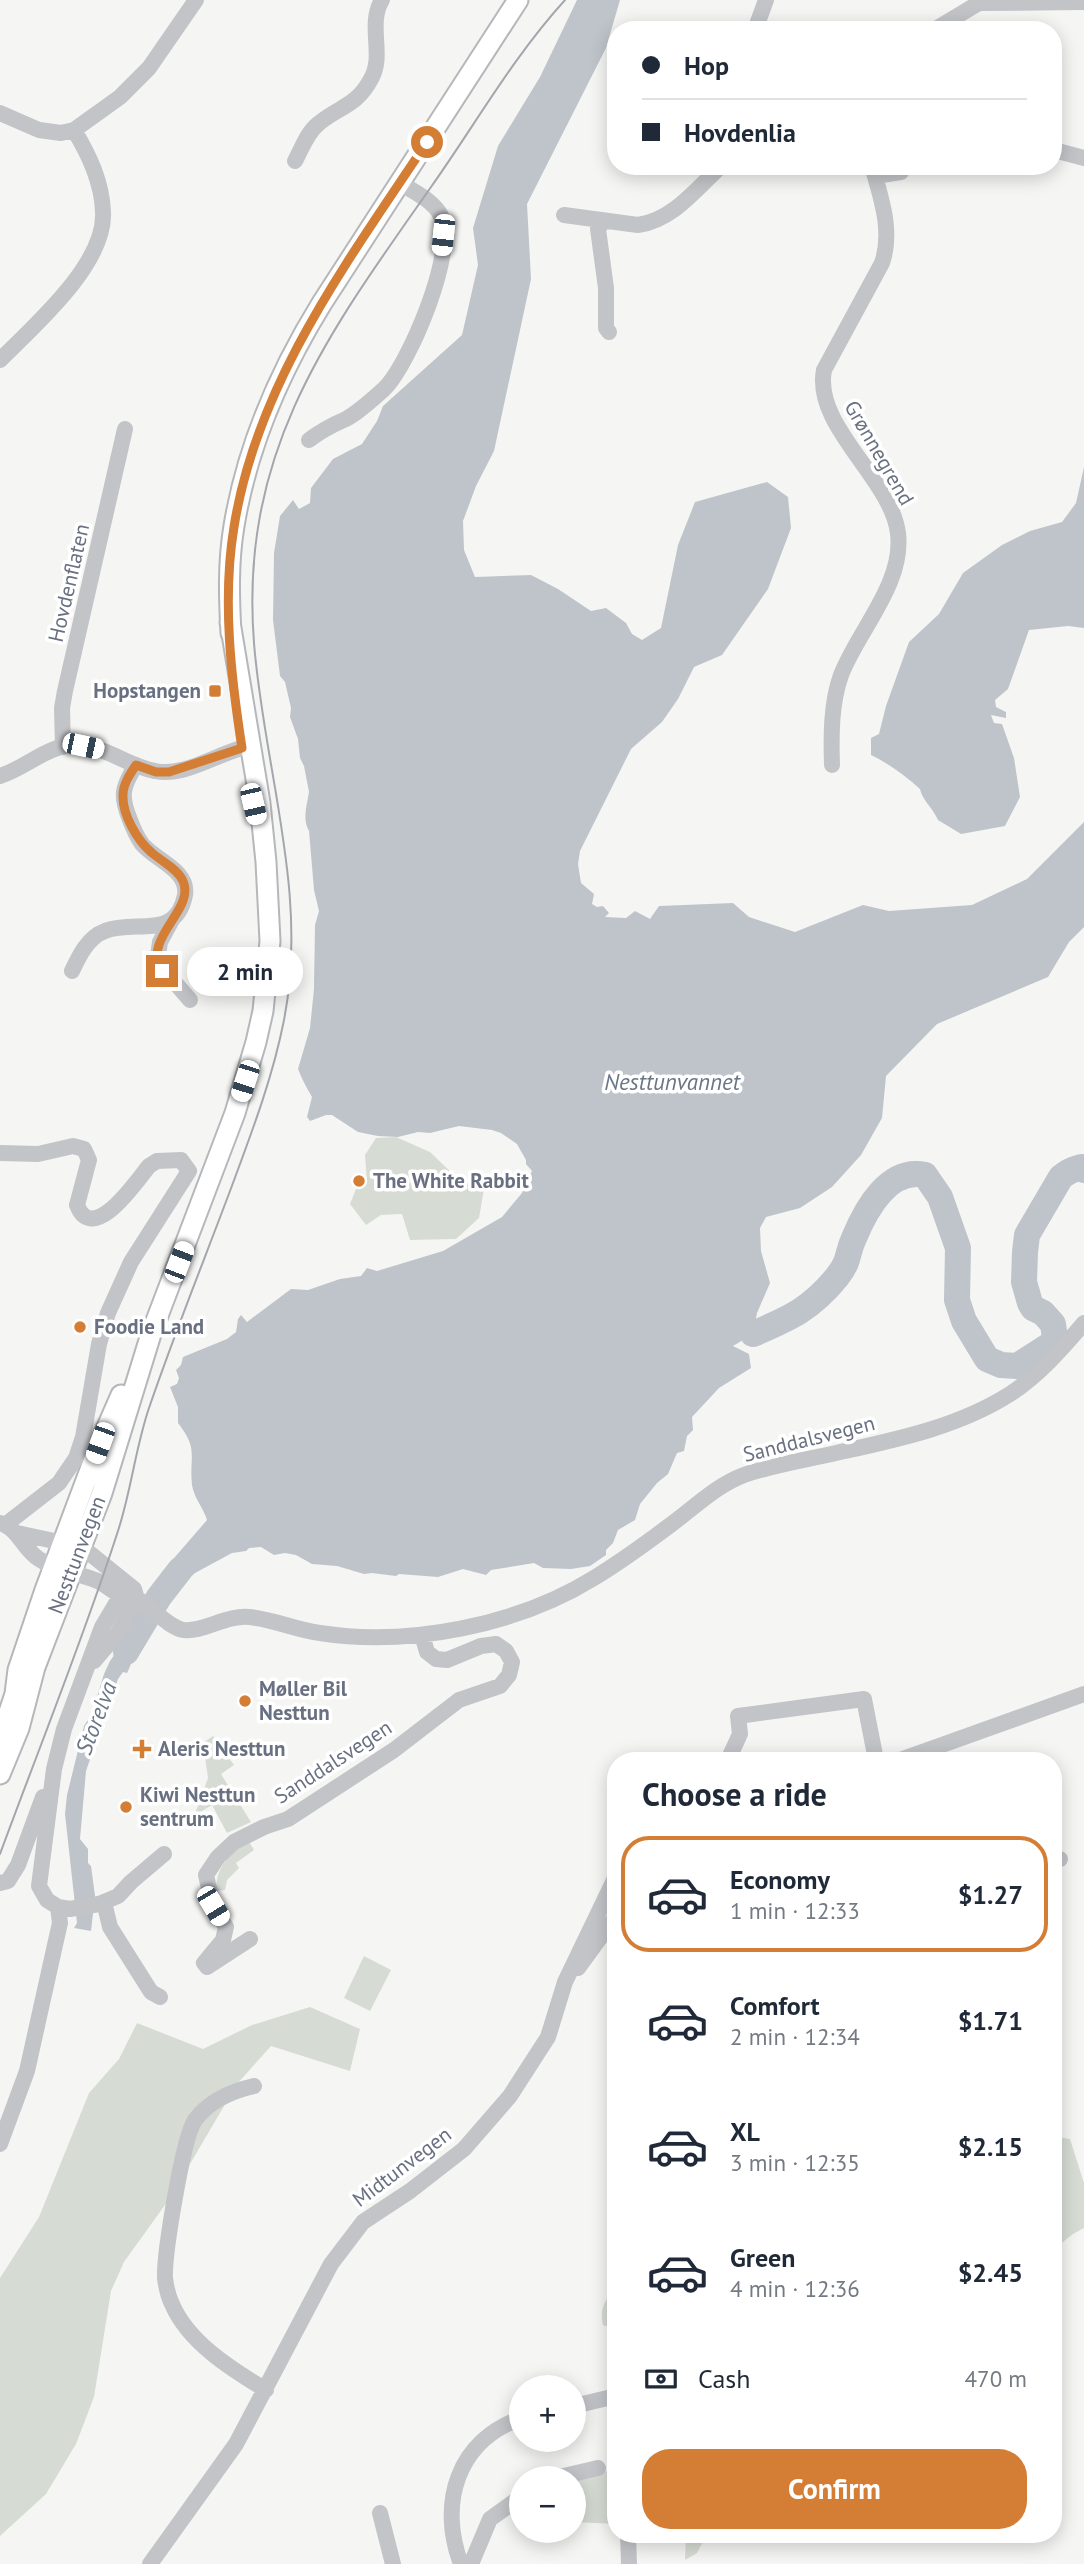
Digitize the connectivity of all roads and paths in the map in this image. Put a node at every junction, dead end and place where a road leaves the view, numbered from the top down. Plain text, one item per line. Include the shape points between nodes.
1 (196, 0) edge
2 (382, 0) edge
3 (518, 0) edge
4 (766, 0) edge
5 (1084, 2) edge
6 (758, 21) edge
7 (949, 21) edge
8 (0, 113) edge
9 (74, 130) junction
10 (1062, 152) edge
11 (1084, 158) edge
12 (295, 161) dead end
13 (711, 175) edge
14 (874, 175) edge
15 (400, 183) junction
16 (564, 215) dead end
17 (603, 221) junction
18 (609, 332) dead end
19 (0, 360) edge
20 (125, 429) dead end
21 (309, 440) dead end
22 (230, 622) junction
23 (63, 747) junction
24 (242, 748) junction
25 (136, 765) junction
26 (832, 765) dead end
27 (0, 776) edge
28 (265, 862) junction
29 (174, 916) junction
30 (72, 971) dead end
31 (190, 1000) dead end
32 (0, 1153) edge
33 (1084, 1323) edge
34 (8, 1527) edge
35 (73, 1545) junction
36 (62, 1571) junction
37 (133, 1599) junction
38 (422, 1635) junction
39 (1084, 1694) edge
40 (0, 1739) edge
41 (732, 1752) edge
42 (874, 1752) edge
43 (923, 1752) edge
44 (54, 1769) junction
45 (0, 1774) edge
46 (164, 1854) dead end
47 (0, 1883) edge
48 (607, 1895) edge
49 (104, 1907) junction
50 (64, 1908) junction
51 (607, 1929) edge
52 (250, 1939) dead end
53 (565, 1982) junction
54 (157, 1990) dead end
55 (254, 2086) dead end
56 (0, 2144) edge
57 (266, 2390) junction
58 (607, 2398) edge
59 (586, 2403) edge
60 (509, 2423) edge
61 (598, 2468) dead end
62 (586, 2471) edge
63 (509, 2505) edge
64 (380, 2513) dead end
65 (628, 2543) edge
66 (150, 2564) edge
67 (393, 2564) edge
68 (461, 2564) edge
69 (471, 2564) edge
70 (629, 2564) edge

1 - 9 street via 149,68 120,97
2 - 12 street via 375,22 377,60 372,78 356,100 311,131
3 - 15 main road, Nesttunvegen
4 - 6 street
5 - 7 street via 979,3
8 - 9 street via 38,130
9 - 19 street via 96,174 103,212 101,229 65,294
10 - 11 street
13 - 17 street via 655,221 638,225
14 - 26 street, Grønnegrend via 887,247 821,384 830,411 890,507 898,547 887,590 852,650 836,691
15 - 21 street via 441,215 443,235 435,290 401,365 385,387 348,418
15 - 22 main road, Nesttunvegen via 306,330 266,411 234,526
16 - 17 street
17 - 18 street via 598,229
20 - 23 street, Hovdenflaten via 65,691
22 - 24 main road, Nesttunvegen
22 - 28 main road, Nesttunvegen via 260,803
23 - 25 street via 96,749
23 - 27 street
24 - 25 street via 169,772
24 - 28 main road, Nesttunvegen
25 - 29 street via 126,780 124,805 142,844 182,877 185,895
28 - 35 main road, Nesttunvegen via 268,972 256,1042 151,1334 100,1443
29 - 30 street via 155,927 104,931 92,938
29 - 31 street via 160,942 157,962
32 - 34 street via 38,1154 73,1146 84,1149 89,1160 77,1205 90,1218 114,1208 157,1161 181,1160 189,1171 147,1234 108,1313 76,1458 59,1483
33 - 38 street, Sanddalsvegen via 1030,1378 968,1416 885,1442 744,1475 709,1494 620,1562 561,1596 466,1628
34 - 35 street
34 - 36 street via 34,1555
35 - 36 main road, Nesttunvegen
35 - 37 street, Sanddalsvegen via 134,1588
36 - 37 street, Sanddalsvegen via 94,1579
36 - 40 main road, Nesttunvegen via 18,1670
36 - 45 main road, Nesttunvegen via 19,1728
37 - 38 street, Sanddalsvegen via 182,1630 238,1616 321,1633
37 - 44 street via 102,1627 72,1701
38 - 52 street, Sanddalsvegen via 436,1659 447,1660 496,1644 512,1662 509,1675 500,1686 459,1700 299,1812 234,1842 218,1857 206,1875 213,1906 226,1927 223,1940 204,1963 207,1967
39 - 43 street
41 - 42 street via 740,1734 738,1716 864,1699
44 - 47 street via 18,1865 8,1881
44 - 50 street via 39,1886 47,1900
46 - 49 street
48 - 53 street, Midtunvegen
49 - 50 street
49 - 54 street via 110,1927 150,1992
50 - 56 street via 27,2071
51 - 53 street, Midtunvegen
53 - 57 street, Midtunvegen via 548,2037 484,2128 438,2170 363,2221 347,2240
55 - 57 street via 222,2097 194,2122 183,2154 165,2278 173,2306 185,2325 204,2346
57 - 66 street, Midtunvegen via 236,2444
58 - 59 street
60 - 68 street via 480,2443 457,2479 452,2520
61 - 62 street
63 - 69 street via 489,2519
64 - 67 street
65 - 70 street

